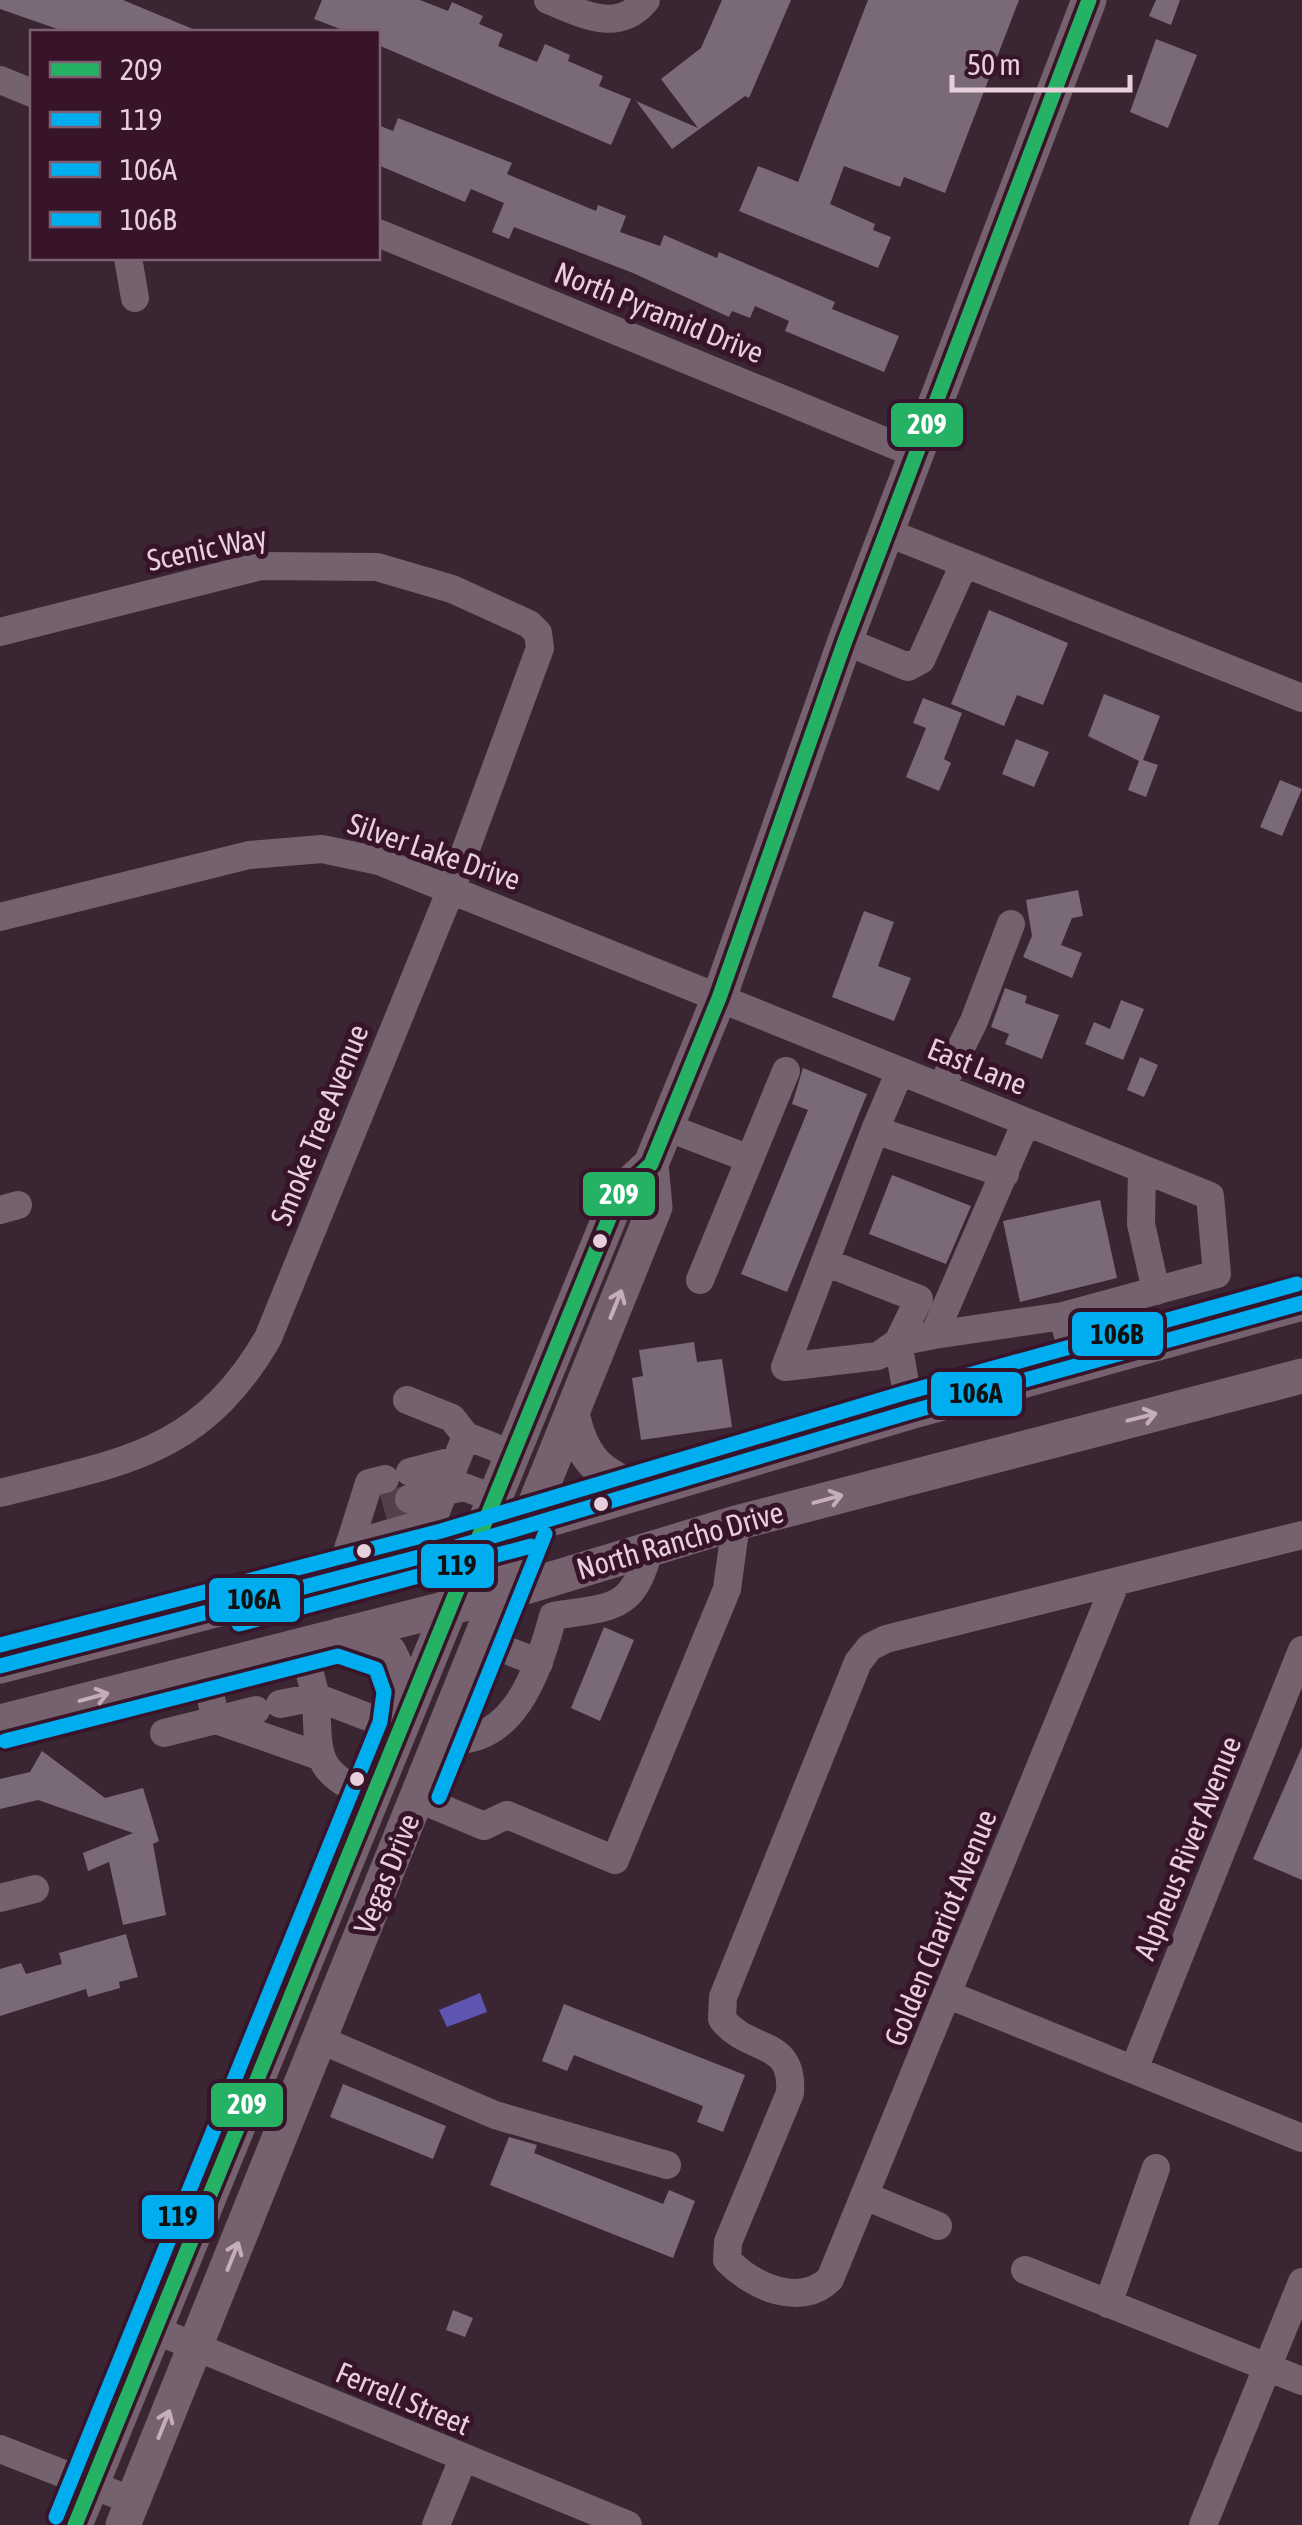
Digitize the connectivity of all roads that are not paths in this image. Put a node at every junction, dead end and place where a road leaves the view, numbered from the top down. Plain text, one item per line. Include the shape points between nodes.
1 (548, 0) edge
2 (1089, 0) edge
3 (640, 7) edge
4 (0, 80) edge
5 (30, 92) edge
6 (380, 234) edge
7 (128, 260) edge
8 (135, 298) dead end
9 (916, 454) junction
10 (886, 532) junction
11 (964, 564) junction
12 (0, 632) edge
13 (538, 633) joint
14 (845, 640) junction
15 (1302, 698) edge
16 (452, 887) junction
17 (0, 917) edge
18 (1011, 924) dead end
19 (719, 998) junction
20 (786, 1070) dead end
21 (900, 1071) junction
22 (942, 1088) junction
23 (1026, 1122) junction
24 (666, 1127) junction
25 (875, 1130) junction
26 (750, 1159) junction
27 (651, 1164) junction
28 (1142, 1169) junction
29 (1005, 1174) junction
30 (825, 1262) junction
31 (700, 1280) dead end
32 (1156, 1290) junction
33 (1302, 1303) edge
34 (1063, 1316) junction
35 (934, 1335) junction
36 (898, 1342) junction
37 (1076, 1369) junction
38 (1302, 1376) edge
39 (407, 1400) dead end
40 (910, 1412) junction
41 (572, 1413) junction
42 (461, 1448) junction
43 (512, 1454) junction
44 (445, 1490) junction
45 (641, 1490) junction
46 (0, 1493) edge
47 (389, 1494) junction
48 (493, 1498) junction
49 (432, 1521) junction
50 (736, 1524) junction
51 (526, 1527) junction
52 (1302, 1536) edge
53 (476, 1540) junction
54 (649, 1550) junction
55 (418, 1557) junction
56 (344, 1561) junction
57 (544, 1580) junction
58 (1116, 1582) junction
59 (499, 1595) junction
60 (448, 1607) junction
61 (553, 1616) junction
62 (339, 1635) junction
63 (481, 1640) junction
64 (302, 1643) junction
65 (1302, 1650) edge
66 (539, 1662) junction
67 (0, 1666) edge
68 (204, 1669) junction
69 (316, 1697) junction
70 (216, 1720) junction
71 (402, 1720) junction
72 (0, 1722) edge
73 (164, 1733) dead end
74 (441, 1739) junction
75 (318, 1756) junction
76 (370, 1796) junction
77 (417, 1798) junction
78 (35, 1889) dead end
79 (0, 1898) edge
80 (949, 1996) junction
81 (321, 2040) junction
82 (1134, 2069) junction
83 (1302, 2138) edge
84 (667, 2166) dead end
85 (1156, 2168) dead end
86 (865, 2196) junction
87 (938, 2226) dead end
88 (1025, 2270) dead end
89 (1302, 2282) edge
90 (1108, 2304) junction
91 (154, 2330) junction
92 (196, 2347) junction
93 (1268, 2368) junction
94 (1302, 2382) edge
95 (0, 2449) edge
96 (463, 2459) junction
97 (91, 2484) junction
98 (128, 2513) edge
99 (74, 2525) edge
100 (436, 2525) edge
101 (628, 2525) edge
102 (1203, 2525) edge

1 - 3 street via 600,21
2 - 9 main road, Vegas Drive
4 - 5 street
6 - 9 street, North Pyramid Drive
7 - 8 street
9 - 10 main road, Vegas Drive
10 - 11 street
10 - 14 main road, Vegas Drive
11 - 14 street via 921,660 908,667
11 - 15 street
12 - 13 street, Scenic Way via 261,566 377,567 452,589
13 - 16 street, Smoke Tree Avenue via 540,648
14 - 19 main road, Vegas Drive
16 - 17 street, Silver Lake Drive via 322,849 249,854
16 - 19 street, Silver Lake Drive
16 - 46 street, Smoke Tree Avenue via 268,1338 234,1391 140,1458
18 - 22 street
19 - 21 street, East Lane
19 - 24 main road, Vegas Drive
20 - 26 street
21 - 22 street, East Lane
21 - 25 street
22 - 23 street, East Lane
23 - 28 street, East Lane
23 - 29 street
24 - 26 street
24 - 27 main road, Vegas Drive
25 - 29 street
25 - 30 street
26 - 31 street
41 -> 27 main road, Vegas Drive via 655,1208
27 - 43 main road, Vegas Drive via 618,1194
28 - 32 street via 1141,1224
28 - 32 street, East Lane via 1210,1196 1218,1274
29 - 35 street
30 - 36 street via 919,1299
30 - 36 street via 785,1367 878,1356
32 - 34 street
33 - 37 main road, North Rancho Drive
34 - 35 street
34 - 37 street
35 - 36 street
36 - 40 street
37 - 40 main road, North Rancho Drive
50 -> 38 main road, North Rancho Drive
39 - 42 street via 452,1418
40 - 45 main road, North Rancho Drive
41 - 45 main road via 592,1465
41 - 51 main road, Vegas Drive
42 - 43 street
42 - 44 street
42 - 47 street
43 - 48 main road, Vegas Drive
44 - 47 street
44 - 48 street via 464,1487
44 - 49 street
45 - 51 main road, North Rancho Drive
47 - 56 street
48 - 53 main road, Vegas Drive
49 - 55 street
49 - 56 street
50 - 54 main road, North Rancho Drive
50 - 77 street via 727,1589 615,1860 507,1815 484,1826
51 - 53 main road, North Rancho Drive
51 - 59 main road, Vegas Drive
52 - 58 street
53 - 55 main road, North Rancho Drive
53 - 60 main road, Vegas Drive
54 - 57 main road, North Rancho Drive
54 - 61 street via 640,1582 624,1600
55 - 56 main road, North Rancho Drive
56 - 67 main road, North Rancho Drive
57 - 59 main road, North Rancho Drive
57 - 61 street
58 - 80 street, Golden Chariot Avenue
58 - 86 street, Golden Chariot Avenue via 886,1639 858,1662 723,1997 722,2019 734,2035 780,2053 792,2070 790,2093 728,2242 727,2260 739,2272 798,2297 817,2293 830,2279
59 - 60 main road, North Rancho Drive
59 - 63 main road, Vegas Drive
60 - 62 main road, North Rancho Drive
60 - 71 main road, Vegas Drive
61 - 66 street
62 - 64 main road, North Rancho Drive
62 - 71 main road via 389,1652 404,1683
63 - 66 street
63 - 74 main road, Vegas Drive
64 - 68 main road, North Rancho Drive
64 - 69 street
65 - 82 street, Alpheus River Avenue
66 - 74 street via 523,1702 508,1714 474,1740
68 - 70 street
72 -> 68 main road, North Rancho Drive
69 - 70 street
69 - 71 street
69 - 75 street
70 - 73 street
70 - 75 street
71 - 76 main road, Vegas Drive
74 - 77 main road, Vegas Drive
75 - 76 street via 339,1783
76 - 91 main road, Vegas Drive
77 - 81 main road, Vegas Drive
78 - 79 street
80 - 82 street
80 - 86 street, Golden Chariot Avenue
81 - 84 street via 496,2115
92 -> 81 main road, Vegas Drive
82 - 83 street
85 - 90 street
86 - 87 street
88 - 90 street
89 - 93 street
90 - 93 street
91 - 92 street, Ferrell Street
91 - 97 main road, Vegas Drive
92 - 96 street, Ferrell Street
98 -> 92 main road, Vegas Drive
93 - 94 street
93 - 102 street
95 - 97 street
96 - 100 street
96 - 101 street, Ferrell Street
97 - 98 street
97 - 99 main road, Vegas Drive

